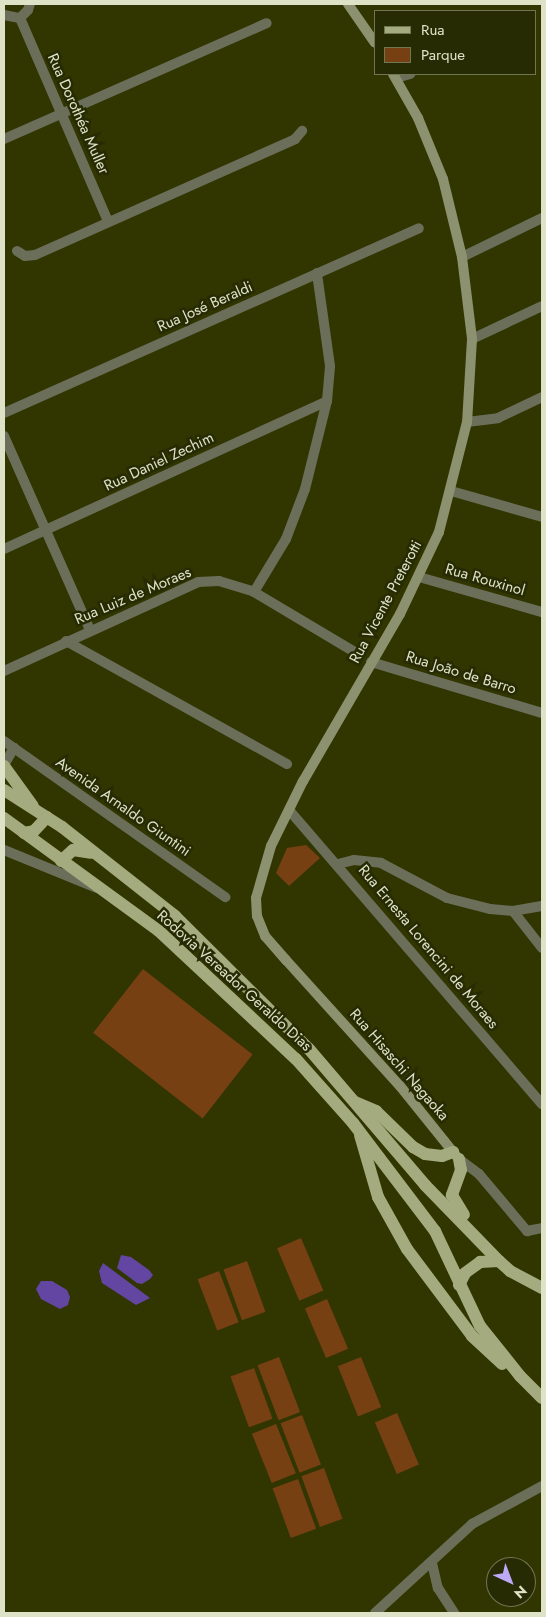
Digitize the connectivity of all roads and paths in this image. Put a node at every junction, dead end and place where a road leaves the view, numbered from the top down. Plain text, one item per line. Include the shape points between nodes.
1 (30, 4) edge
2 (348, 4) edge
3 (4, 15) edge
4 (20, 18) junction
5 (267, 23) dead end
6 (374, 42) edge
7 (394, 76) edge
8 (62, 115) junction
9 (302, 130) dead end
10 (4, 139) edge
11 (542, 218) edge
12 (108, 221) junction
13 (419, 228) dead end
14 (17, 251) dead end
15 (462, 257) junction
16 (318, 273) junction
17 (542, 306) edge
18 (472, 339) junction
19 (542, 397) edge
20 (327, 401) junction
21 (4, 413) edge
22 (467, 422) junction
23 (4, 436) edge
24 (451, 491) junction
25 (542, 517) edge
26 (45, 532) junction
27 (4, 549) edge
28 (419, 577) junction
29 (254, 592) junction
30 (542, 612) edge
31 (90, 630) junction
32 (66, 642) junction
33 (353, 651) dead end
34 (371, 662) junction
35 (4, 671) edge
36 (542, 713) edge
37 (4, 741) edge
38 (14, 748) junction
39 (288, 764) dead end
40 (4, 766) edge
41 (4, 790) edge
42 (34, 808) junction
43 (289, 810) junction
44 (47, 817) junction
45 (4, 818) edge
46 (24, 833) junction
47 (4, 850) edge
48 (98, 856) junction
49 (61, 861) junction
50 (338, 864) junction
51 (104, 891) junction
52 (224, 897) dead end
53 (256, 898) joint
54 (542, 906) edge
55 (513, 911) junction
56 (542, 948) edge
57 (354, 1102) junction
58 (542, 1104) edge
59 (359, 1130) junction
60 (456, 1155) junction
61 (542, 1228) edge
62 (474, 1235) junction
63 (499, 1261) junction
64 (459, 1285) junction
65 (542, 1288) edge
66 (520, 1376) junction
67 (541, 1398) edge
68 (542, 1486) edge
69 (432, 1563) junction
70 (375, 1613) edge
71 (454, 1613) edge

1 - 4 street
2 - 6 street
3 - 4 street
4 - 8 street, Rua Dorothéa Muller
5 - 8 street
7 - 15 street, Rua Vicente Preterotti via 418,118 443,179
8 - 10 street
8 - 12 street, Rua Dorothéa Muller
9 - 12 street via 295,139
11 - 15 street
12 - 14 street via 35,255 24,256
13 - 16 street, Rua José Beraldi
15 - 18 street, Rua Vicente Preterotti
16 - 20 street via 330,366
16 - 21 street, Rua José Beraldi
17 - 18 street
18 - 22 street, Rua Vicente Preterotti
19 - 22 street via 498,418
20 - 26 street, Rua Daniel Zechim
20 - 29 street via 302,497 286,539
22 - 24 street, Rua Vicente Preterotti
23 - 26 street
24 - 25 street
24 - 28 street, Rua Vicente Preterotti via 439,532
26 - 27 street, Rua Daniel Zechim
26 - 31 street
28 - 30 street, Rua Rouxinol
28 - 34 street, Rua Vicente Preterotti
29 - 31 street, Rua Luiz de Moraes via 219,581 198,582
29 - 33 street, Rua Luiz de Moraes
31 - 32 street, Rua Luiz de Moraes
32 - 35 street, Rua Luiz de Moraes
32 - 39 street
34 - 36 street, Rua João de Barro
34 - 43 street, Rua Vicente Preterotti
37 - 38 street, Avenida Arnaldo Giuntini
38 - 40 street
38 - 52 street, Avenida Arnaldo Giuntini
40 - 42 main road
41 - 42 main road, Rodovia Vereador Geraldo Dias
42 - 44 main road, Rodovia Vereador Geraldo Dias
43 - 50 street, Rua Ernesta Lorencini de Moraes
43 - 53 street, Rua Vicente Preterotti via 271,846
44 - 46 main road via 34,831
44 - 48 main road, Rodovia Vereador Geraldo Dias
45 - 46 main road, Rodovia Vereador Geraldo Dias
46 - 49 main road, Rodovia Vereador Geraldo Dias
47 - 51 street via 70,880
48 - 49 main road via 81,849 74,850
48 - 57 main road, Rodovia Vereador Geraldo Dias via 175,916 289,1027
49 - 51 main road, Rodovia Vereador Geraldo Dias
50 - 55 street via 354,860 381,863 447,898
50 - 58 street, Rua Ernesta Lorencini de Moraes
51 - 59 main road, Rodovia Vereador Geraldo Dias via 159,931 277,1039
53 - 60 street, Rua Hisaschi Nagaoka via 257,916 265,936 400,1086
54 - 55 street
55 - 56 street
57 - 60 main road via 376,1111 413,1147 425,1154
57 - 62 main road, Rodovia Vereador Geraldo Dias via 425,1185
59 - 64 main road, Rodovia Vereador Geraldo Dias via 435,1231
59 - 66 main road via 378,1197 407,1249 472,1336 494,1359
60 - 61 street, Rua Hisaschi Nagaoka via 479,1174 527,1231
60 - 62 main road via 461,1170 452,1195
62 - 63 main road, Rodovia Vereador Geraldo Dias
63 - 64 main road via 480,1262 465,1273
63 - 65 main road, Rodovia Vereador Geraldo Dias via 510,1271
64 - 66 main road, Rodovia Vereador Geraldo Dias via 480,1326
66 - 67 main road, Rodovia Vereador Geraldo Dias
68 - 69 street via 472,1524
69 - 70 street
69 - 71 street via 438,1588

